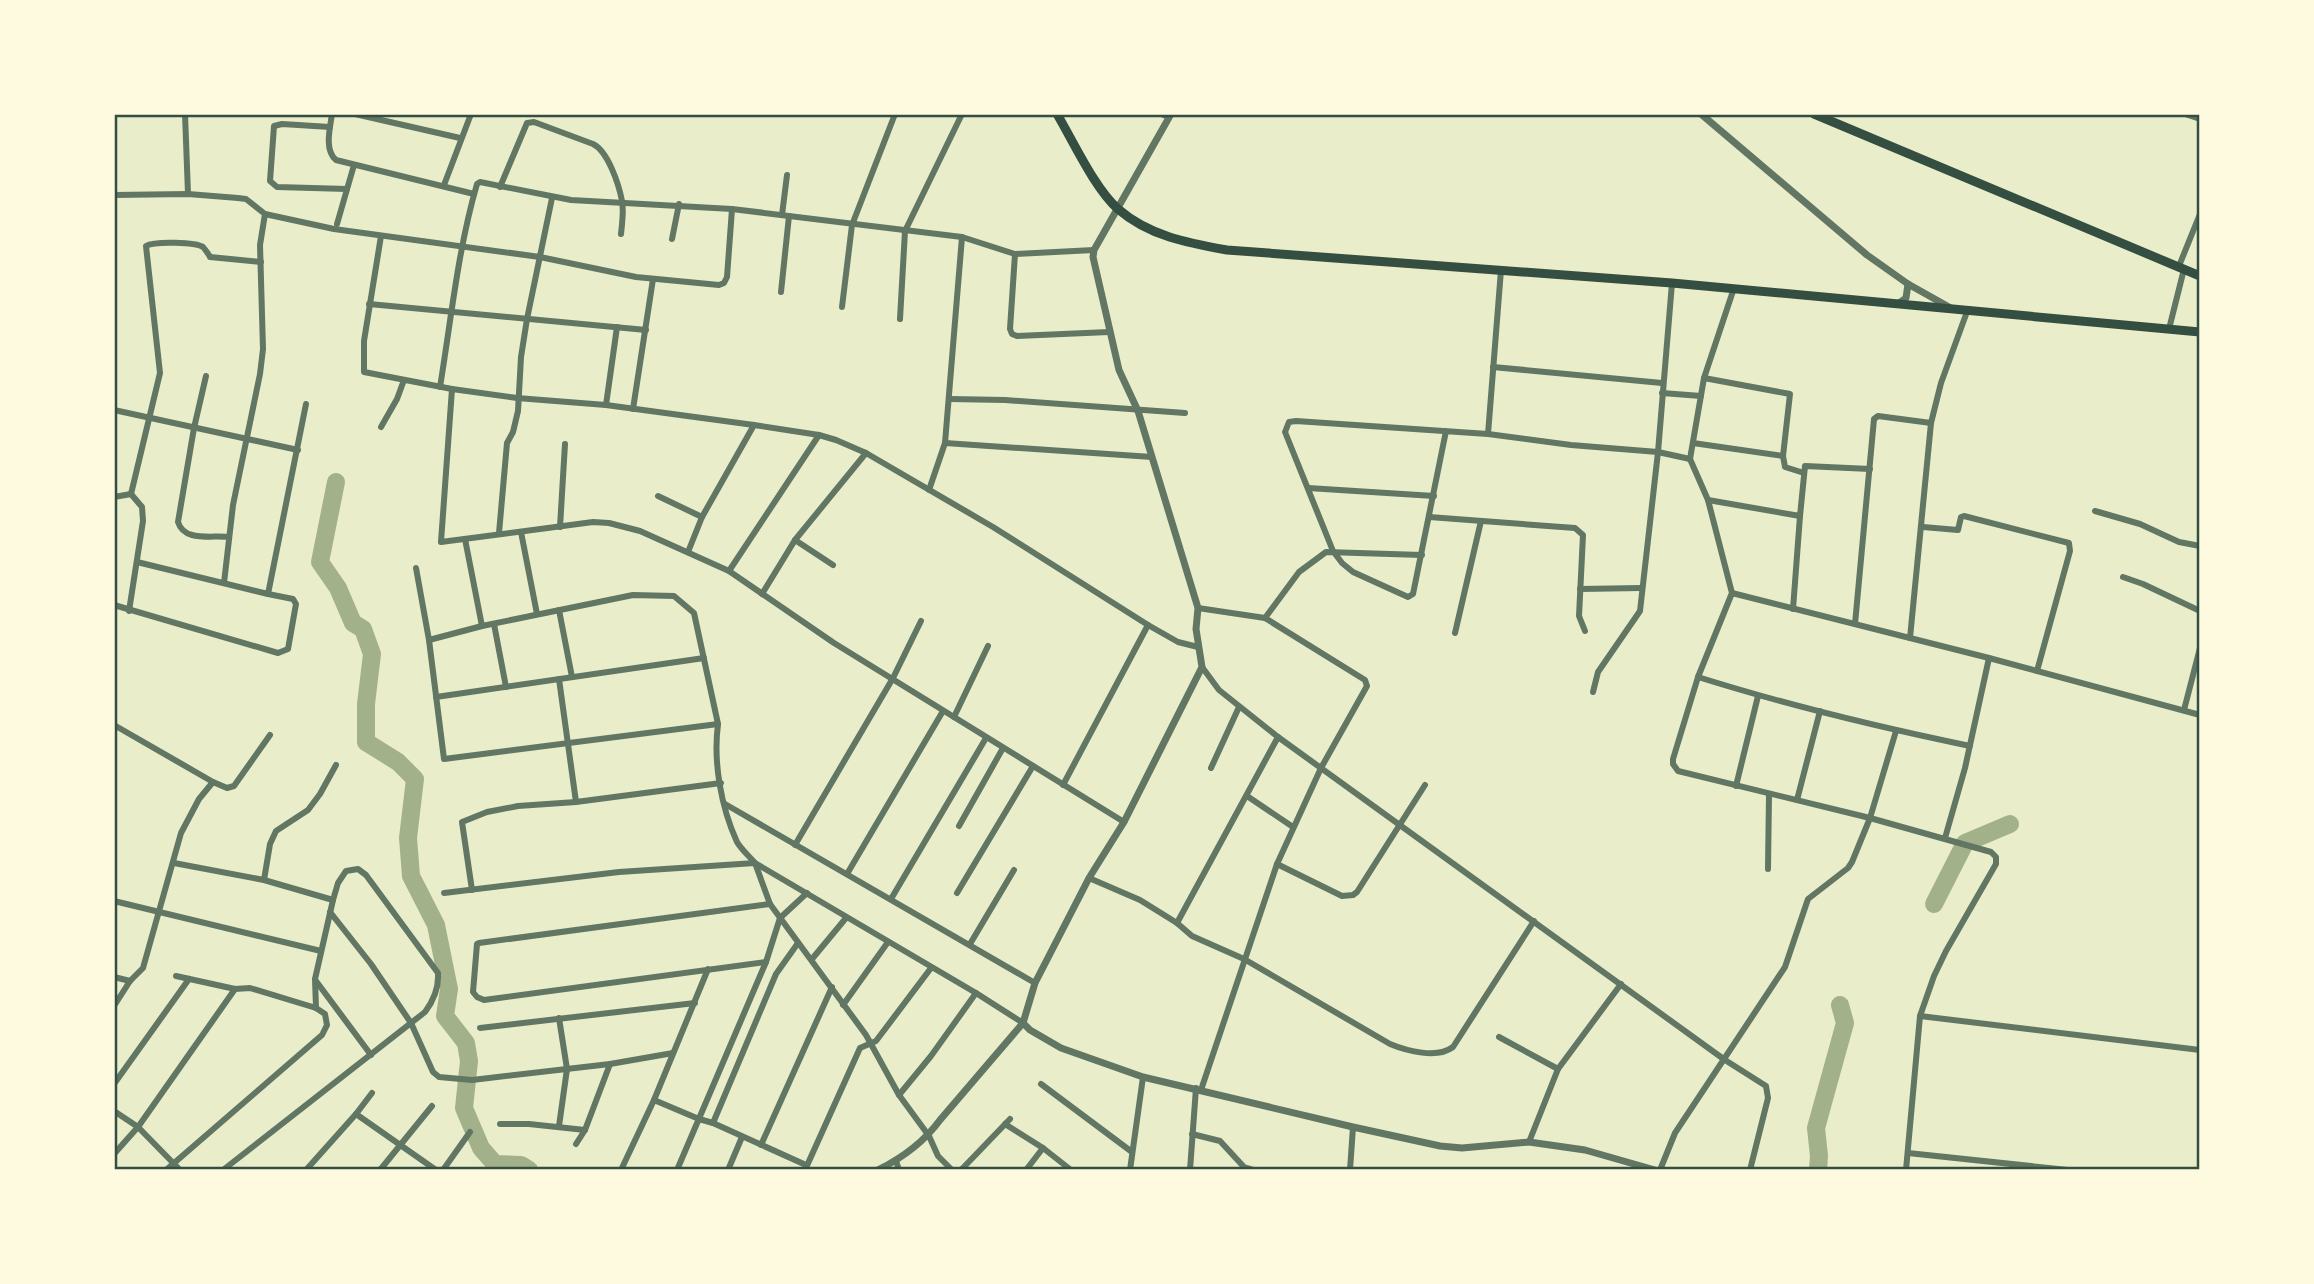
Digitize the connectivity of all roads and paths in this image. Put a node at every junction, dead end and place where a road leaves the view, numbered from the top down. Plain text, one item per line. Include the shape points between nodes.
1 (185, 114) edge
2 (332, 114) edge
3 (355, 114) edge
4 (471, 114) edge
5 (895, 114) edge
6 (962, 114) edge
7 (1057, 114) edge
8 (1702, 114) edge
9 (1814, 114) edge
10 (2185, 114) edge
11 (1167, 115) edge
12 (2200, 119) edge
13 (330, 127) junction
14 (460, 138) junction
15 (354, 165) junction
16 (787, 175) dead end
17 (444, 185) junction
18 (500, 187) junction
19 (346, 189) junction
20 (188, 194) junction
21 (474, 194) junction
22 (114, 195) edge
23 (552, 198) junction
24 (623, 203) junction
25 (678, 204) junction
26 (1117, 208) junction
27 (732, 209) junction
28 (2200, 214) edge
29 (265, 215) junction
30 (785, 215) junction
31 (337, 224) dead end
32 (852, 225) junction
33 (905, 231) junction
34 (621, 234) dead end
35 (381, 236) junction
36 (962, 237) junction
37 (672, 239) dead end
38 (463, 247) junction
39 (1094, 250) junction
40 (1015, 254) junction
41 (540, 257) junction
42 (261, 262) junction
43 (2181, 268) junction
44 (1501, 270) junction
45 (2200, 276) edge
46 (653, 279) junction
47 (1672, 283) junction
48 (1908, 284) junction
49 (1734, 288) junction
50 (781, 292) dead end
51 (1899, 303) junction
52 (369, 304) junction
53 (842, 307) dead end
54 (1949, 307) junction
55 (1968, 309) junction
56 (452, 313) junction
57 (527, 319) junction
58 (900, 319) dead end
59 (617, 327) junction
60 (2169, 329) junction
61 (646, 330) junction
62 (1109, 332) junction
63 (2200, 332) edge
64 (1493, 367) junction
65 (206, 376) dead end
66 (1704, 378) junction
67 (404, 380) junction
68 (1662, 383) junction
69 (439, 387) junction
70 (452, 389) junction
71 (1662, 393) junction
72 (1700, 396) junction
73 (517, 398) junction
74 (950, 399) junction
75 (306, 404) dead end
76 (606, 405) junction
77 (634, 409) junction
78 (114, 410) edge
79 (1138, 411) junction
80 (1185, 413) dead end
81 (150, 419) junction
82 (1931, 423) junction
83 (754, 425) junction
84 (381, 426) dead end
85 (194, 428) junction
86 (1446, 431) junction
87 (1488, 434) junction
88 (819, 435) junction
89 (247, 439) junction
90 (945, 443) junction
91 (1693, 443) junction
92 (565, 444) dead end
93 (298, 450) junction
94 (866, 453) junction
95 (1658, 453) junction
96 (1783, 456) junction
97 (1152, 457) junction
98 (1690, 459) junction
99 (1870, 469) junction
100 (1804, 473) junction
101 (1308, 488) junction
102 (929, 490) junction
103 (131, 494) junction
104 (658, 496) dead end
105 (1434, 496) junction
106 (114, 497) edge
107 (1709, 500) junction
108 (2095, 511) dead end
109 (1800, 516) junction
110 (702, 517) junction
111 (1429, 517) junction
112 (1481, 521) junction
113 (559, 527) junction
114 (1923, 527) junction
115 (520, 532) junction
116 (499, 533) junction
117 (228, 537) junction
118 (465, 539) junction
119 (795, 540) junction
120 (2200, 546) edge
121 (1333, 551) junction
122 (688, 552) junction
123 (1422, 555) junction
124 (138, 562) junction
125 (833, 565) dead end
126 (416, 568) dead end
127 (729, 571) junction
128 (2123, 577) dead end
129 (224, 583) junction
130 (1642, 588) junction
131 (1580, 589) junction
132 (1732, 593) junction
133 (268, 594) junction
134 (762, 594) junction
135 (114, 605) edge
136 (1198, 608) junction
137 (1793, 609) junction
138 (559, 610) junction
139 (129, 611) junction
140 (2200, 611) edge
141 (537, 614) junction
142 (1265, 618) junction
143 (920, 621) dead end
144 (494, 624) junction
145 (1855, 624) junction
146 (1148, 625) junction
147 (482, 626) junction
148 (1586, 631) dead end
149 (1455, 633) dead end
150 (1910, 638) junction
151 (429, 640) junction
152 (988, 646) dead end
153 (1198, 647) junction
154 (2200, 648) edge
155 (704, 658) junction
156 (1989, 658) junction
157 (1202, 667) junction
158 (2037, 671) junction
159 (572, 677) junction
160 (1698, 677) junction
161 (894, 678) junction
162 (559, 679) junction
163 (506, 687) junction
164 (1593, 692) dead end
165 (1758, 696) junction
166 (436, 697) junction
167 (1239, 707) junction
168 (943, 710) junction
169 (1820, 710) junction
170 (2184, 710) junction
171 (2200, 715) edge
172 (954, 717) junction
173 (114, 724) edge
174 (718, 724) junction
175 (1896, 731) junction
176 (270, 735) dead end
177 (1278, 737) junction
178 (986, 738) junction
179 (567, 741) junction
180 (1970, 746) junction
181 (1003, 748) junction
182 (336, 765) dead end
183 (1033, 766) junction
184 (1211, 768) dead end
185 (1321, 768) junction
186 (213, 782) junction
187 (720, 783) junction
188 (1063, 785) junction
189 (1425, 785) dead end
190 (1736, 786) junction
191 (1769, 794) junction
192 (1247, 796) junction
193 (1797, 800) junction
194 (576, 802) junction
195 (725, 804) junction
196 (1870, 818) junction
197 (1124, 822) junction
198 (1400, 825) junction
199 (959, 826) dead end
200 (1293, 827) junction
201 (1945, 838) junction
202 (795, 845) junction
203 (174, 863) junction
204 (755, 863) junction
205 (1277, 864) junction
206 (1768, 869) dead end
207 (1014, 870) dead end
208 (847, 874) junction
209 (1089, 878) junction
210 (264, 880) junction
211 (471, 890) junction
212 (957, 892) dead end
213 (444, 893) dead end
214 (807, 893) junction
215 (891, 899) junction
216 (333, 900) junction
217 (114, 901) edge
218 (769, 905) junction
219 (160, 912) junction
220 (330, 912) junction
221 (846, 918) junction
222 (779, 921) junction
223 (1534, 921) junction
224 (1177, 923) junction
225 (888, 942) junction
226 (798, 943) junction
227 (970, 944) junction
228 (321, 951) junction
229 (812, 959) junction
230 (1244, 959) junction
231 (766, 962) junction
232 (931, 968) junction
233 (708, 969) junction
234 (176, 976) dead end
235 (114, 977) edge
236 (189, 979) junction
237 (315, 979) junction
238 (130, 981) junction
239 (1035, 983) junction
240 (1621, 984) junction
241 (832, 987) junction
242 (235, 989) junction
243 (976, 993) junction
244 (695, 1003) junction
245 (843, 1004) junction
246 (114, 1006) edge
247 (316, 1009) junction
248 (1920, 1016) junction
249 (559, 1018) junction
250 (411, 1023) junction
251 (1023, 1023) junction
252 (480, 1028) dead end
253 (1499, 1037) dead end
254 (870, 1043) junction
255 (2200, 1050) edge
256 (673, 1053) junction
257 (371, 1055) junction
258 (1725, 1060) junction
259 (610, 1064) junction
260 (567, 1069) junction
261 (1558, 1069) junction
262 (1143, 1077) junction
263 (114, 1084) edge
264 (1041, 1084) dead end
265 (1198, 1089) junction
266 (372, 1093) dead end
267 (899, 1095) junction
268 (654, 1100) junction
269 (432, 1105) dead end
270 (114, 1111) edge
271 (356, 1114) junction
272 (699, 1119) junction
273 (713, 1123) junction
274 (500, 1124) dead end
275 (559, 1126) junction
276 (138, 1127) junction
277 (1353, 1127) junction
278 (584, 1130) junction
279 (470, 1132) dead end
280 (1192, 1134) junction
281 (929, 1136) junction
282 (742, 1137) junction
283 (1529, 1142) junction
284 (400, 1144) junction
285 (576, 1144) dead end
286 (761, 1145) junction
287 (1043, 1148) junction
288 (1132, 1152) junction
289 (1908, 1153) junction
290 (114, 1154) edge
291 (896, 1161) junction
292 (173, 1163) junction
293 (806, 1168) edge
294 (1244, 1169) edge
295 (166, 1170) edge
296 (180, 1170) edge
297 (223, 1170) edge
298 (306, 1170) edge
299 (380, 1170) edge
300 (436, 1170) edge
301 (443, 1170) edge
302 (621, 1170) edge
303 (677, 1170) edge
304 (728, 1170) edge
305 (878, 1170) edge
306 (899, 1170) edge
307 (953, 1170) edge
308 (961, 1170) edge
309 (1026, 1170) edge
310 (1071, 1170) edge
311 (1130, 1170) edge
312 (1190, 1170) edge
313 (1254, 1170) edge
314 (1350, 1170) edge
315 (1655, 1170) edge
316 (1660, 1170) edge
317 (1749, 1170) edge
318 (1906, 1170) edge
319 (2068, 1170) edge

1 - 20 street
2 - 13 street
3 - 14 street
4 - 14 street
5 - 32 street
6 - 33 street
7 - 26 main road
8 - 48 street via 1867,255
9 - 43 main road
10 - 12 street
11 - 26 street
13 - 15 street via 332,158
13 - 19 street via 274,127 271,181 277,187
14 - 17 street
15 - 17 street
15 - 19 street
16 - 30 street
17 - 21 street
18 - 21 street via 480,182
18 - 23 street
18 - 24 street via 525,125 534,122 599,147
19 - 31 street
20 - 22 street
20 - 29 street via 246,199
21 - 38 street
23 - 24 street
23 - 41 street
24 - 25 street
24 - 34 street
25 - 27 street
25 - 37 street
26 - 39 street
26 - 44 main road via 1157,233 1227,250
27 - 30 street
27 - 46 street via 724,283
28 - 43 street
29 - 35 street
29 - 42 street
30 - 32 street
30 - 50 street
32 - 33 street
32 - 53 street
33 - 36 street
33 - 58 street
35 - 38 street
35 - 52 street
36 - 40 street
36 - 74 street
38 - 41 street
38 - 56 street
39 - 40 street
39 - 62 street
40 - 62 street via 1012,334
41 - 46 street
41 - 57 street
42 - 81 street via 211,257 197,245 146,246 160,373
42 - 89 street via 263,349
43 - 45 main road
43 - 60 street
44 - 47 main road
44 - 64 street
46 - 61 street
47 - 49 main road
47 - 68 street
48 - 51 street via 1906,298
48 - 54 street
49 - 51 main road
49 - 66 street
51 - 54 main road
52 - 56 street
52 - 67 street via 362,369
54 - 55 main road
55 - 60 main road
55 - 82 street
56 - 57 street
56 - 69 street
57 - 59 street
57 - 73 street
59 - 61 street
59 - 76 street
60 - 63 main road
61 - 77 street
62 - 79 street via 1119,370
64 - 68 street
64 - 87 street
65 - 85 street
66 - 72 street
66 - 96 street via 1790,394
67 - 69 street
67 - 84 street
68 - 71 street
69 - 70 street
70 - 73 street
70 - 118 street via 442,542
71 - 72 street
71 - 95 street
72 - 91 street
73 - 76 street
73 - 116 street via 518,411 507,443
74 - 79 street
74 - 90 street
75 - 93 street
76 - 77 street
77 - 83 street
78 - 81 street
79 - 80 street
79 - 97 street
81 - 85 street
81 - 103 street
82 - 99 street via 1875,416
82 - 114 street
83 - 88 street
83 - 110 street
85 - 89 street
85 - 117 street via 178,526 191,535
86 - 87 street
86 - 101 street via 1289,422 1285,432
86 - 105 street
87 - 95 street
88 - 94 street
88 - 127 street
89 - 93 street
89 - 117 street
90 - 97 street
90 - 102 street
91 - 96 street
91 - 98 street
92 - 113 street
93 - 133 street
94 - 102 street
94 - 119 street
95 - 98 street
95 - 130 street
96 - 100 street via 1785,467
97 - 136 street
98 - 107 street
99 - 100 street via 1807,465
99 - 145 street
100 - 109 street
101 - 105 street
101 - 121 street
102 - 146 street
103 - 106 street
103 - 124 street via 142,507
104 - 110 street
105 - 111 street
107 - 109 street
107 - 132 street
108 - 120 street
109 - 137 street
110 - 122 street
111 - 112 street
111 - 123 street
112 - 131 street via 1580,531
112 - 149 street
113 - 115 street
113 - 122 street via 609,523
114 - 150 street
114 - 158 street via 1958,530 1964,516 2069,543
115 - 116 street
115 - 141 street
116 - 118 street
117 - 129 street
118 - 147 street
119 - 125 street
119 - 134 street
121 - 123 street
121 - 123 street via 1353,572 1409,597
121 - 142 street via 1299,572
122 - 127 street
124 - 129 street
124 - 139 street
126 - 151 street
127 - 134 street
128 - 140 street
129 - 133 street
130 - 131 street
130 - 164 street via 1640,611 1598,672
131 - 148 street via 1580,621
132 - 137 street
132 - 160 street
133 - 139 street via 293,599 296,604 284,652
134 - 161 street
135 - 139 street
136 - 142 street
136 - 153 street
137 - 145 street
138 - 141 street
138 - 155 street via 633,595 674,596 694,613
138 - 159 street
141 - 144 street
142 - 185 street via 1364,680 1366,689
143 - 161 street
144 - 147 street
144 - 163 street
145 - 150 street
146 - 153 street
146 - 188 street
147 - 151 street
150 - 156 street
151 - 166 street
152 - 172 street
153 - 157 street
154 - 170 street
155 - 159 street
155 - 174 street
156 - 158 street
156 - 180 street
157 - 167 street via 1212,683
157 - 197 street
158 - 170 street
159 - 162 street
160 - 165 street
160 - 190 street via 1673,764 1678,771
161 - 168 street
161 - 202 street
162 - 163 street
162 - 179 street
163 - 166 street
165 - 169 street
165 - 190 street
166 - 179 street via 444,758
167 - 177 street
167 - 184 street
168 - 172 street
168 - 208 street
169 - 175 street
169 - 193 street
170 - 171 street
172 - 178 street
173 - 186 street
174 - 179 street
174 - 187 street via 715,742
175 - 180 street
175 - 196 street
176 - 186 street via 234,786
177 - 185 street
177 - 192 street
178 - 181 street
178 - 215 street
179 - 194 street
180 - 201 street
181 - 183 street
181 - 199 street
182 - 210 street via 308,810 276,831
183 - 188 street
183 - 212 street
185 - 198 street
185 - 200 street
186 - 203 street via 181,833
187 - 194 street
187 - 195 street
188 - 197 street
189 - 198 street
190 - 191 street
191 - 193 street
191 - 206 street
192 - 200 street
192 - 224 street
193 - 196 street
194 - 211 street via 518,806 462,822
195 - 202 street
195 - 204 street via 738,844
196 - 201 street
196 - 258 street via 1848,868 1808,899 1785,967
197 - 209 street
198 - 205 street via 1353,895 1342,896
198 - 223 street
200 - 205 street
201 - 248 street via 1991,852 1997,861 1946,951
202 - 208 street
203 - 210 street
203 - 219 street
204 - 211 street via 619,872
204 - 214 street
204 - 218 street
205 - 230 street
207 - 227 street
208 - 215 street
209 - 224 street via 1140,900
209 - 239 street
210 - 216 street
211 - 213 street
214 - 221 street
214 - 222 street
215 - 227 street
216 - 220 street
216 - 250 street via 346,872 358,869 438,973 432,1003
217 - 219 street
218 - 222 street
218 - 233 street via 477,944 473,992 484,1000
219 - 228 street
219 - 238 street via 143,968
220 - 228 street
220 - 250 street
221 - 225 street
221 - 229 street
222 - 226 street
222 - 231 street
223 - 230 street via 1449,1050 1439,1052 1390,1044
223 - 240 street
224 - 230 street via 1198,940
225 - 232 street
225 - 245 street
226 - 229 street
226 - 273 street via 776,974
227 - 239 street
228 - 237 street
229 - 241 street
230 - 265 street
231 - 233 street
231 - 272 street
232 - 243 street
232 - 254 street
233 - 244 street
234 - 236 street
235 - 238 street
236 - 242 street
236 - 263 street
237 - 247 street
237 - 257 street
238 - 246 street
239 - 251 street
240 - 258 street
240 - 261 street
241 - 245 street
241 - 286 street
242 - 247 street via 250,988
242 - 276 street
243 - 251 street
243 - 267 street
244 - 249 street
244 - 256 street
245 - 254 street
247 - 292 street via 325,1014 327,1025 322,1035
248 - 255 street
248 - 289 street
249 - 252 street
249 - 260 street
250 - 257 street
250 - 260 street via 439,1077 472,1080
251 - 262 street via 1061,1048
251 - 281 street
253 - 261 street
254 - 267 street
254 - 293 street via 860,1048
256 - 259 street
256 - 268 street
257 - 297 street
258 - 316 street via 1675,1133
258 - 317 street via 1768,1090
259 - 260 street
259 - 278 street
260 - 275 street
261 - 283 street
262 - 265 street
262 - 288 street
264 - 288 street
265 - 277 street
265 - 280 street
266 - 271 street
267 - 281 street
268 - 272 street
268 - 302 street
269 - 284 street
270 - 276 street
271 - 284 street
271 - 298 street
272 - 273 street
272 - 303 street
273 - 282 street
274 - 275 street
275 - 278 street
276 - 290 street
276 - 292 street
277 - 283 street via 1462,1148
277 - 314 street
278 - 285 street
279 - 301 street
280 - 294 street via 1220,1141
280 - 312 street
281 - 291 street
281 - 307 street via 938,1156
282 - 286 street
282 - 304 street
283 - 315 street via 1585,1150
284 - 299 street
284 - 300 street
286 - 293 street
287 - 308 street via 1007,1122
287 - 309 street
287 - 310 street
288 - 311 street
289 - 318 street
289 - 319 street
291 - 305 street
291 - 306 street
292 - 295 street
292 - 296 street
294 - 313 street

